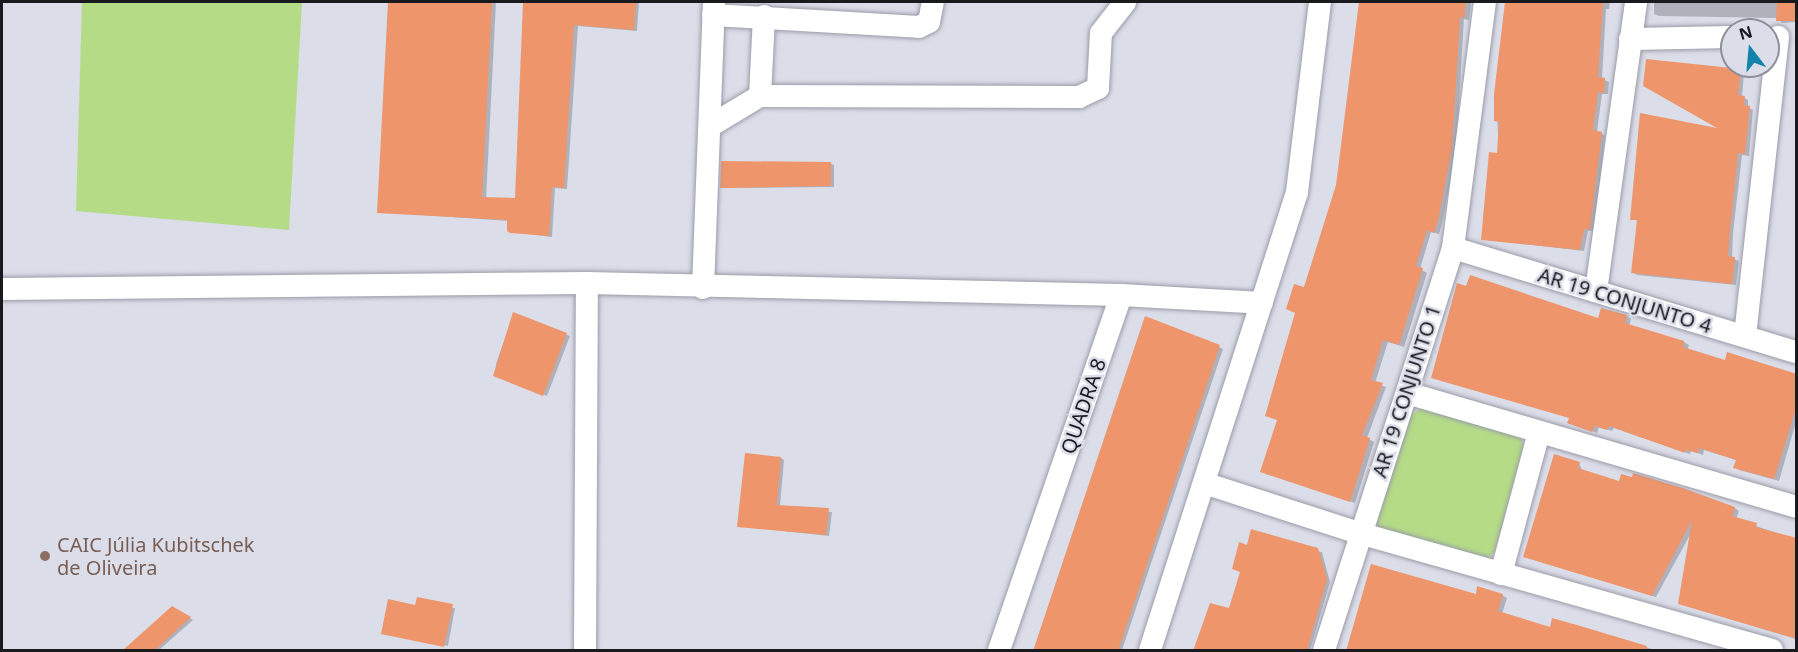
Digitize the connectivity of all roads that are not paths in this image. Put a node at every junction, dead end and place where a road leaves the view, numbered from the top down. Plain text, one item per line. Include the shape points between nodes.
1 (933, 2) edge
2 (1125, 2) edge
3 (1320, 2) edge
4 (1485, 2) edge
5 (1636, 2) edge
6 (713, 8) edge
7 (764, 16) junction
8 (1720, 37) edge
9 (1781, 37) edge
10 (1630, 39) junction
11 (760, 96) junction
12 (710, 126) junction
13 (1453, 248) junction
14 (587, 283) junction
15 (703, 288) junction
16 (2, 289) edge
17 (1596, 291) junction
18 (1121, 295) junction
19 (1262, 303) junction
20 (1745, 336) junction
21 (1797, 352) edge
22 (1407, 393) junction
23 (1539, 432) junction
24 (1204, 483) junction
25 (1796, 504) edge
26 (1359, 533) junction
27 (1501, 574) junction
28 (1721, 643) edge
29 (585, 651) edge
30 (999, 651) edge
31 (1150, 651) edge
32 (1324, 651) edge
33 (1772, 651) edge

1 - 7 street via 929,22 919,27
2 - 11 street via 1101,33 1098,88 1079,97
3 - 19 street via 1297,192
4 - 13 street, AR 19 CONJUNTO 1
5 - 10 street
6 - 7 street
6 - 12 street
7 - 11 street
8 - 10 street
9 - 20 street
10 - 17 street
11 - 12 street
12 - 15 street
13 - 17 street, AR 19 CONJUNTO 4
13 - 22 street, AR 19 CONJUNTO 1
14 - 15 street
14 - 16 street
14 - 29 street
15 - 18 street
17 - 20 street, AR 19 CONJUNTO 4
18 - 19 street
18 - 30 street, QUADRA 8
19 - 24 street
20 - 21 street, AR 19 CONJUNTO 4
22 - 23 street
22 - 26 street, AR 19 CONJUNTO 1
23 - 25 street
23 - 27 street
24 - 26 street
24 - 31 street
26 - 27 street
26 - 32 street, AR 19 CONJUNTO 1
27 - 28 street
28 - 33 street

